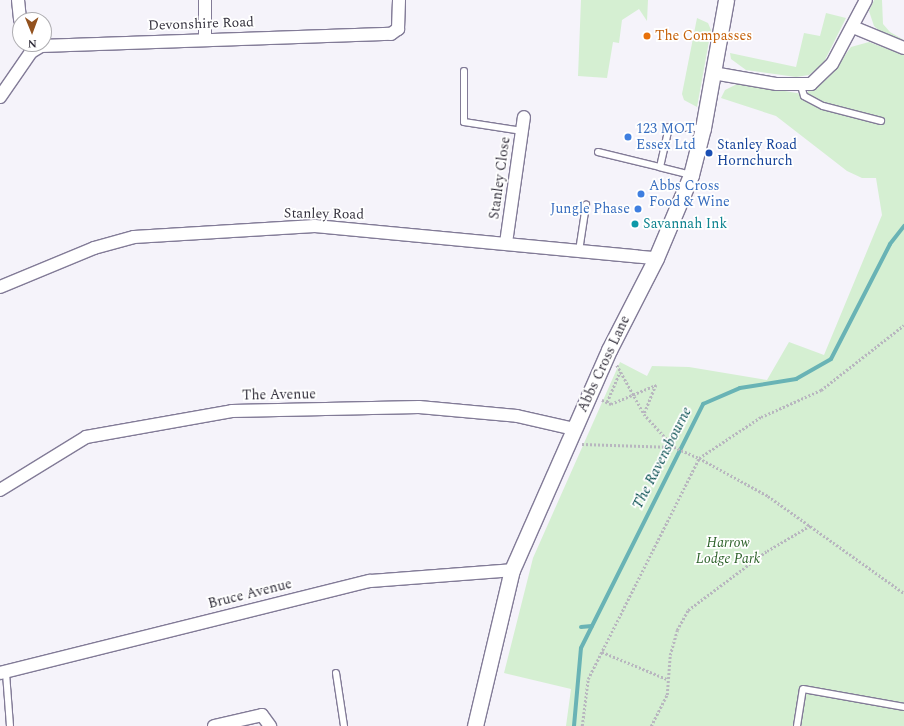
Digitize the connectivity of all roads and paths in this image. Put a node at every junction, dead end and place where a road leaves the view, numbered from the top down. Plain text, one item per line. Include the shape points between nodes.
1 (18, 0) edge
2 (205, 0) edge
3 (399, 0) edge
4 (726, 0) edge
5 (866, 0) edge
6 (19, 12) edge
7 (853, 27) junction
8 (205, 38) junction
9 (52, 44) edge
10 (904, 48) edge
11 (25, 52) edge
12 (464, 71) dead end
13 (713, 73) junction
14 (801, 86) junction
15 (0, 97) edge
16 (524, 117) dead end
17 (881, 121) dead end
18 (703, 128) junction
19 (522, 131) junction
20 (598, 152) dead end
21 (660, 166) junction
22 (691, 175) junction
23 (586, 205) dead end
24 (506, 243) junction
25 (579, 250) junction
26 (656, 258) junction
27 (0, 287) edge
28 (904, 325) edge
29 (609, 350) junction
30 (620, 371) junction
31 (633, 393) junction
32 (589, 395) junction
33 (607, 402) junction
34 (644, 414) junction
35 (574, 429) junction
36 (567, 444) junction
37 (674, 446) junction
38 (699, 458) junction
39 (0, 490) edge
40 (811, 525) junction
41 (512, 570) junction
42 (904, 593) edge
43 (602, 652) junction
44 (3, 673) edge
45 (336, 673) dead end
46 (667, 679) junction
47 (904, 707) edge
48 (10, 726) edge
49 (214, 726) edge
50 (270, 726) edge
51 (344, 726) edge
52 (475, 726) edge
53 (582, 726) edge
54 (652, 726) edge
55 (797, 726) edge

1 - 6 street
2 - 8 street
3 - 8 street, Devonshire Road via 398,29 391,34
4 - 13 street, Abbs Cross Lane
5 - 7 street
7 - 10 street
7 - 14 street via 827,71
8 - 9 street, Devonshire Road
11 - 15 street, Devonshire Road
12 - 19 lane via 464,122
13 - 14 street
13 - 18 street, Abbs Cross Lane
14 - 17 lane via 804,96 823,106
16 - 19 street, Stanley Close
18 - 21 lane via 669,128
18 - 22 street, Abbs Cross Lane
19 - 24 street, Stanley Close
20 - 21 lane
21 - 22 lane
22 - 26 street, Abbs Cross Lane
23 - 25 lane
24 - 25 street, Stanley Road
24 - 27 street, Stanley Road via 315,226 134,237 101,245
25 - 26 street, Stanley Road
26 - 29 street, Abbs Cross Lane
28 - 38 path via 821,390 762,417
29 - 30 path
29 - 32 street, Abbs Cross Lane
30 - 31 path
30 - 33 path
31 - 33 path via 611,404
31 - 34 path
31 - 34 path via 656,385
32 - 33 path
32 - 35 street, Abbs Cross Lane
34 - 37 path
35 - 36 street, Abbs Cross Lane
35 - 39 street, The Avenue via 518,416 420,407 232,411 86,437
36 - 37 path
36 - 41 street, Abbs Cross Lane
37 - 38 path
38 - 40 path
38 - 43 path
40 - 42 path
40 - 46 path via 767,552 688,610 677,630
41 - 44 street, Bruce Avenue via 370,581
41 - 52 street, Abbs Cross Lane
43 - 46 path
43 - 53 path via 588,679
44 - 48 lane
45 - 51 lane
46 - 54 path via 667,695
47 - 55 lane via 803,689
49 - 50 street via 262,715

